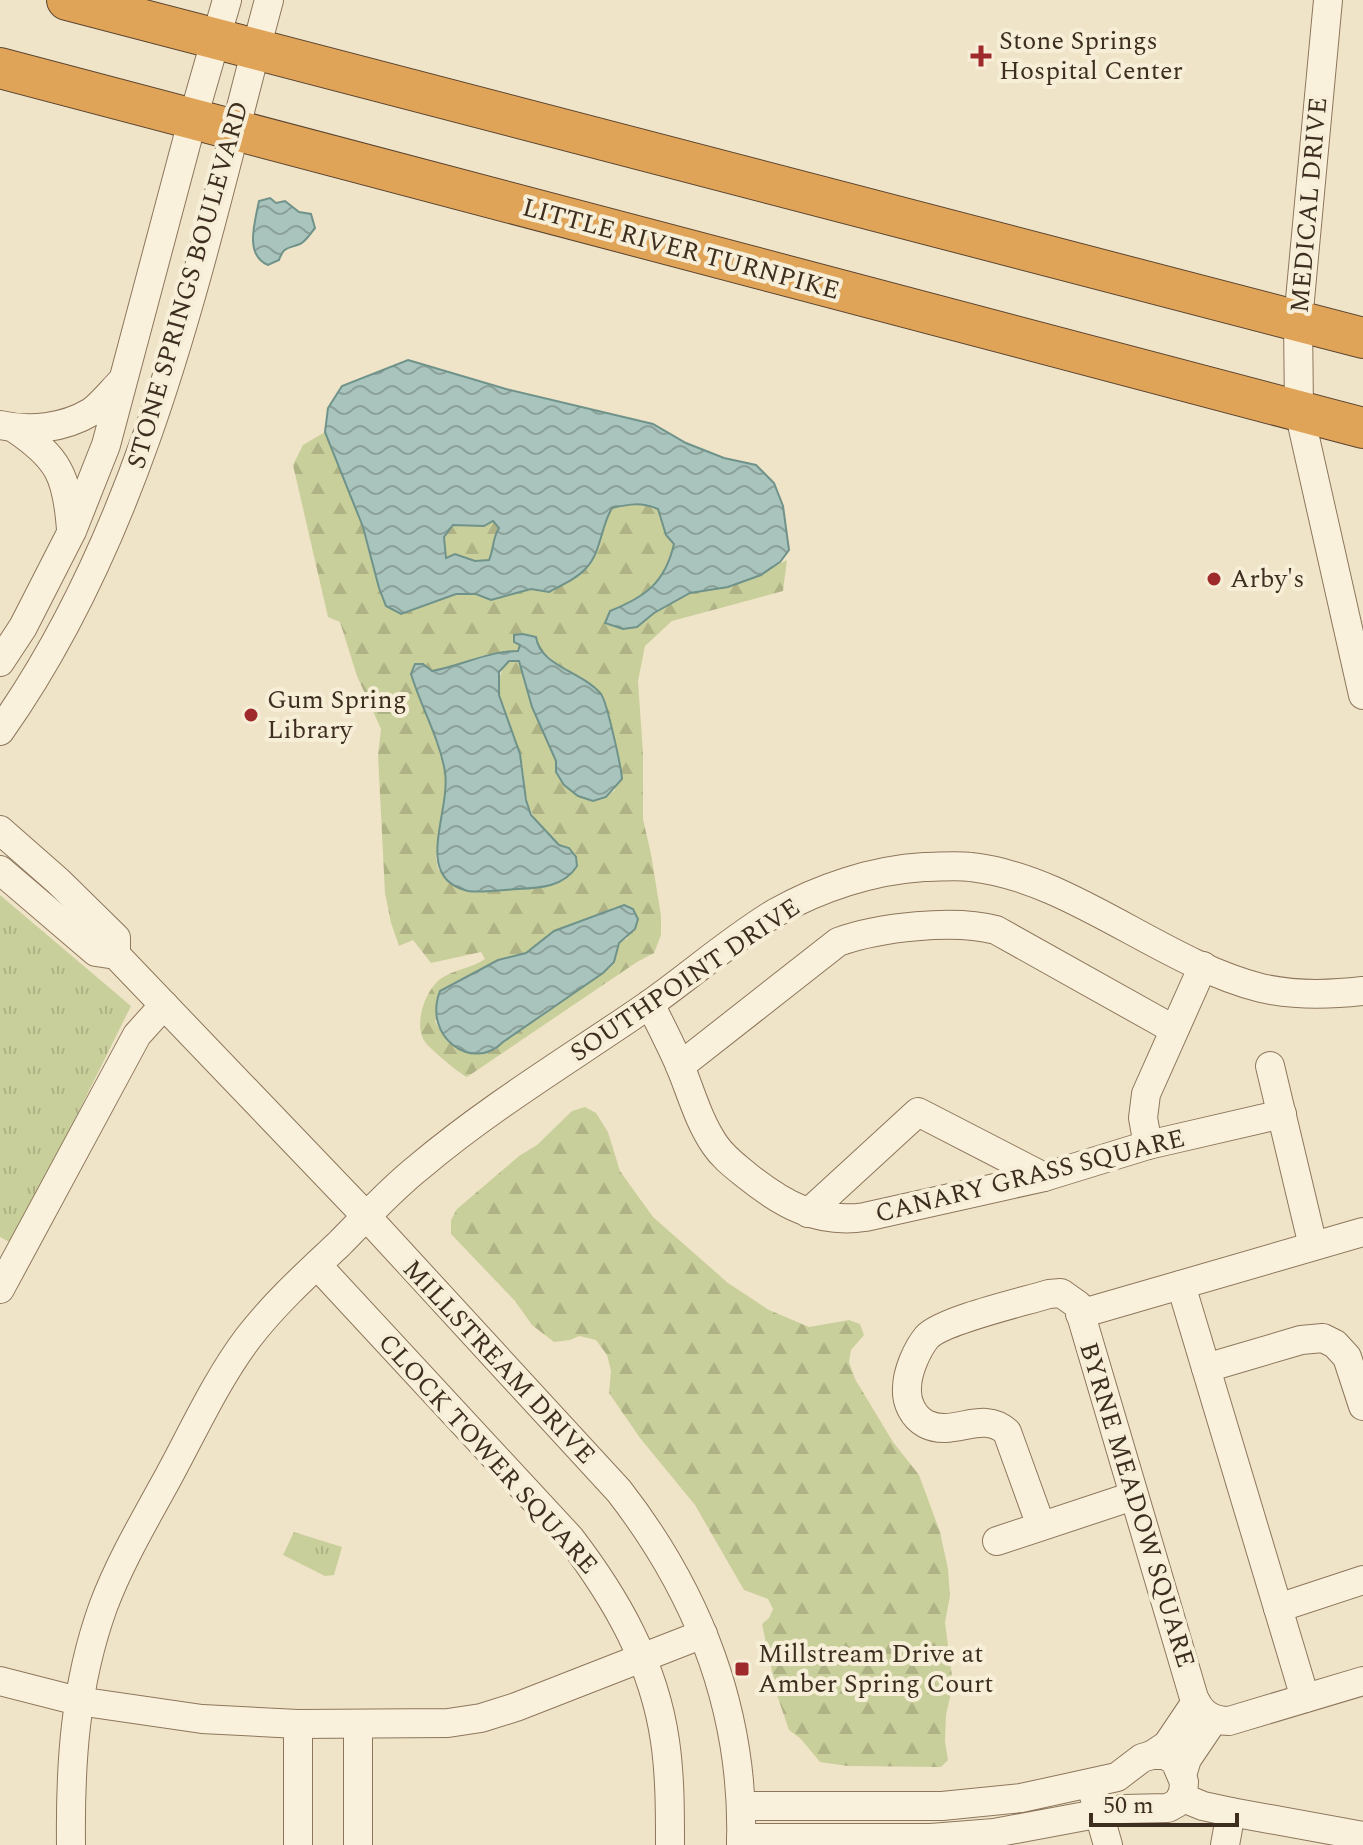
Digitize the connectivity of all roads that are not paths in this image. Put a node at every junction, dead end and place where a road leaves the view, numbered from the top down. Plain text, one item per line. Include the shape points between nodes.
1 (67, 0) edge
2 (227, 0) edge
3 (269, 0) edge
4 (1328, 0) edge
5 (216, 40) junction
6 (256, 48) junction
7 (0, 68) edge
8 (193, 118) junction
9 (236, 131) junction
10 (1298, 321) junction
11 (1363, 338) edge
12 (123, 381) junction
13 (1299, 411) junction
14 (7, 426) edge
15 (1363, 428) edge
16 (72, 531) junction
17 (0, 662) edge
18 (1363, 695) edge
19 (0, 731) edge
20 (0, 830) edge
21 (0, 870) edge
22 (116, 955) junction
23 (1203, 966) junction
24 (1363, 991) edge
25 (650, 1004) junction
26 (164, 1005) junction
27 (1173, 1029) junction
28 (680, 1066) junction
29 (1270, 1066) dead end
30 (1282, 1114) junction
31 (1148, 1145) junction
32 (1044, 1177) junction
33 (808, 1213) junction
34 (367, 1217) junction
35 (1363, 1232) edge
36 (1313, 1246) junction
37 (317, 1265) junction
38 (1, 1285) edge
39 (1181, 1285) junction
40 (1080, 1314) junction
41 (1206, 1368) junction
42 (1363, 1406) edge
43 (1133, 1496) junction
44 (1041, 1526) junction
45 (997, 1541) dead end
46 (1363, 1580) edge
47 (1278, 1608) junction
48 (703, 1634) junction
49 (642, 1656) junction
50 (0, 1681) edge
51 (1363, 1681) edge
52 (1305, 1698) junction
53 (78, 1701) junction
54 (1205, 1711) junction
55 (298, 1724) junction
56 (358, 1724) junction
57 (1152, 1755) junction
58 (1090, 1784) junction
59 (1182, 1786) junction
60 (741, 1806) junction
61 (1231, 1812) junction
62 (1099, 1814) junction
63 (1363, 1836) edge
64 (741, 1841) edge
65 (71, 1845) edge
66 (298, 1845) edge
67 (358, 1845) edge
68 (670, 1845) edge
69 (1108, 1845) edge
70 (1225, 1845) edge

1 - 5 highway
2 - 5 street, STONE SPRINGS BOULEVARD
3 - 6 street, STONE SPRINGS BOULEVARD
4 - 10 street, MEDICAL DRIVE
5 - 6 highway
5 - 8 street, STONE SPRINGS BOULEVARD
6 - 9 street, STONE SPRINGS BOULEVARD
6 - 10 highway
7 - 8 highway, LITTLE RIVER TURNPIKE
8 - 9 highway, LITTLE RIVER TURNPIKE
8 - 12 street, STONE SPRINGS BOULEVARD
9 - 13 highway, LITTLE RIVER TURNPIKE
9 - 19 street, STONE SPRINGS BOULEVARD via 159,402 124,500 55,645
10 - 11 highway
10 - 13 street, MEDICAL DRIVE
12 - 14 street via 93,410 70,422
12 - 16 street, STONE SPRINGS BOULEVARD via 106,445
13 - 15 highway, LITTLE RIVER TURNPIKE
13 - 18 street, MEDICAL DRIVE
14 - 16 street via 33,441 64,478
16 - 17 street, STONE SPRINGS BOULEVARD
20 - 22 street, MILLSTREAM DRIVE via 116,938
21 - 22 street, MILLSTREAM DRIVE via 96,952
22 - 26 street, MILLSTREAM DRIVE
23 - 24 street, SOUTHPOINT DRIVE via 1277,991
23 - 25 street, SOUTHPOINT DRIVE via 1021,879 971,867 916,868 836,886 773,914
23 - 27 street
25 - 28 street, CANARY GRASS SQUARE
25 - 34 street, SOUTHPOINT DRIVE via 482,1118 418,1167
26 - 34 street, MILLSTREAM DRIVE
26 - 38 street via 137,1035
27 - 28 street via 996,930 978,925 888,929 838,942
27 - 31 street via 1146,1094
28 - 33 street, CANARY GRASS SQUARE via 695,1109 727,1160 779,1200
29 - 30 street
30 - 31 street, CANARY GRASS SQUARE
30 - 36 street
31 - 32 street, CANARY GRASS SQUARE
32 - 33 street, CANARY GRASS SQUARE via 855,1218
32 - 33 street via 918,1112
34 - 37 street, SOUTHPOINT DRIVE
34 - 48 street, MILLSTREAM DRIVE via 619,1491 679,1579
35 - 36 street, BYRNE MEADOW SQUARE
36 - 39 street, BYRNE MEADOW SQUARE
37 - 49 street, CLOCK TOWER SQUARE via 570,1538 614,1601
37 - 53 street, SOUTHPOINT DRIVE via 248,1338 223,1376 121,1564 99,1620
39 - 40 street, BYRNE MEADOW SQUARE
39 - 41 street
40 - 43 street, BYRNE MEADOW SQUARE
40 - 44 street via 1078,1305 1061,1293 950,1324 927,1337 907,1382 911,1407 927,1424 940,1429 988,1421 1007,1432
41 - 42 street via 1323,1338 1347,1357
41 - 47 street
43 - 44 street
43 - 54 street, BYRNE MEADOW SQUARE
44 - 45 street
46 - 47 street
47 - 52 street
48 - 49 street
48 - 60 street, MILLSTREAM DRIVE via 733,1737
49 - 56 street via 481,1718
49 - 68 street, CLOCK TOWER SQUARE via 665,1739
50 - 53 street
51 - 52 street
52 - 54 street via 1238,1719 1220,1721
53 - 55 street via 202,1719
53 - 65 street, SOUTHPOINT DRIVE
54 - 57 street, BYRNE MEADOW SQUARE
54 - 59 street
55 - 56 street
55 - 66 street
56 - 67 street
57 - 58 street, BYRNE MEADOW SQUARE via 1117,1777
57 - 59 street via 1175,1761
58 - 60 street, BYRNE MEADOW SQUARE via 942,1806
58 - 62 street
59 - 61 street via 1203,1806
59 - 62 street via 1177,1803 1168,1808
60 - 64 street, MILLSTREAM DRIVE
61 - 63 street
61 - 70 street
62 - 64 street via 946,1837
62 - 69 street

